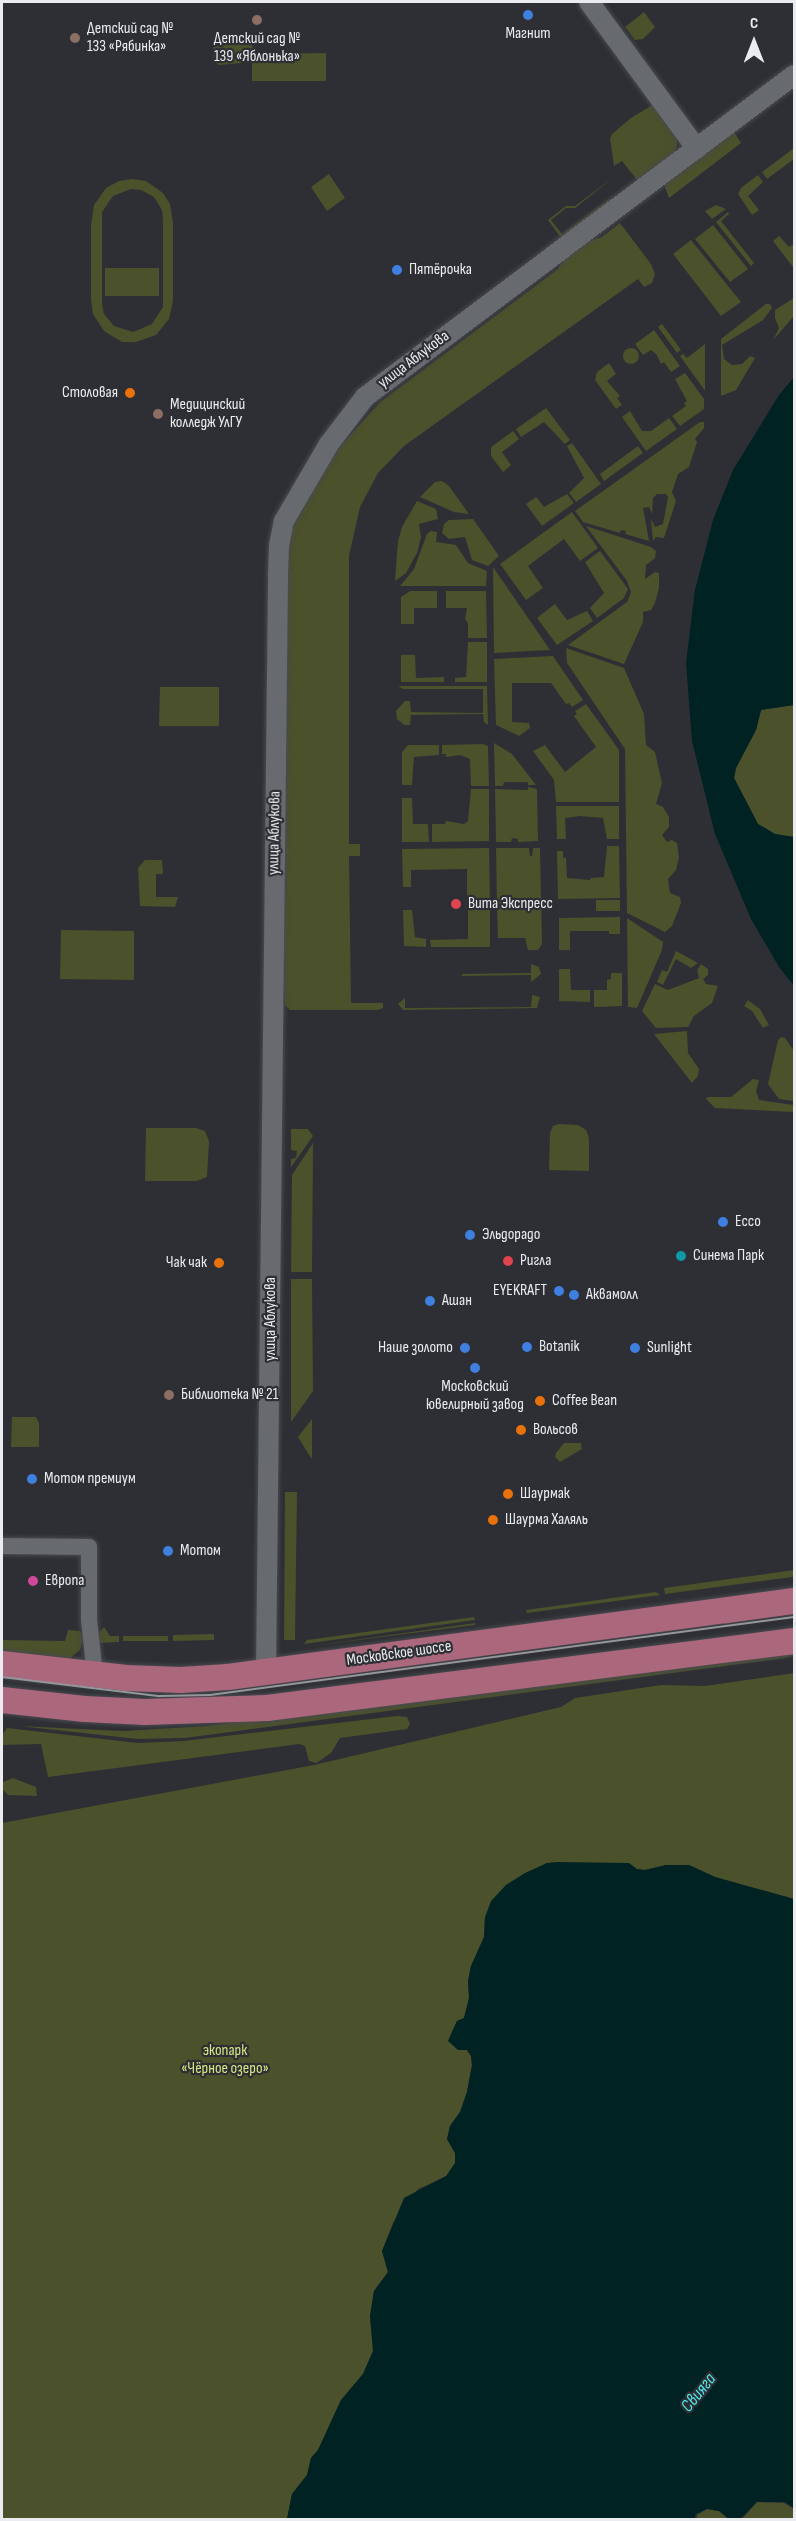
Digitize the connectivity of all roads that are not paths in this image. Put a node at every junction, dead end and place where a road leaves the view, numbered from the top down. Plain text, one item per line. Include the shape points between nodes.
1 (589, 2) edge
2 (795, 75) edge
3 (697, 149) junction
4 (2, 1546) edge
5 (795, 1601) edge
6 (795, 1641) edge
7 (2, 1664) edge
8 (266, 1673) junction
9 (95, 1675) junction
10 (2, 1700) edge
11 (267, 1708) junction

1 - 3 street
2 - 3 street, улица Аблукова
3 - 8 street, улица Аблукова via 365,397 292,503 282,530 278,562
4 - 9 street via 89,1547 89,1625
5 - 8 main road, Московское шоссе
6 - 11 main road
7 - 9 main road, Московское шоссе
8 - 9 main road, Московское шоссе via 181,1680
8 - 11 main road, улица Аблукова
10 - 11 main road via 145,1712

